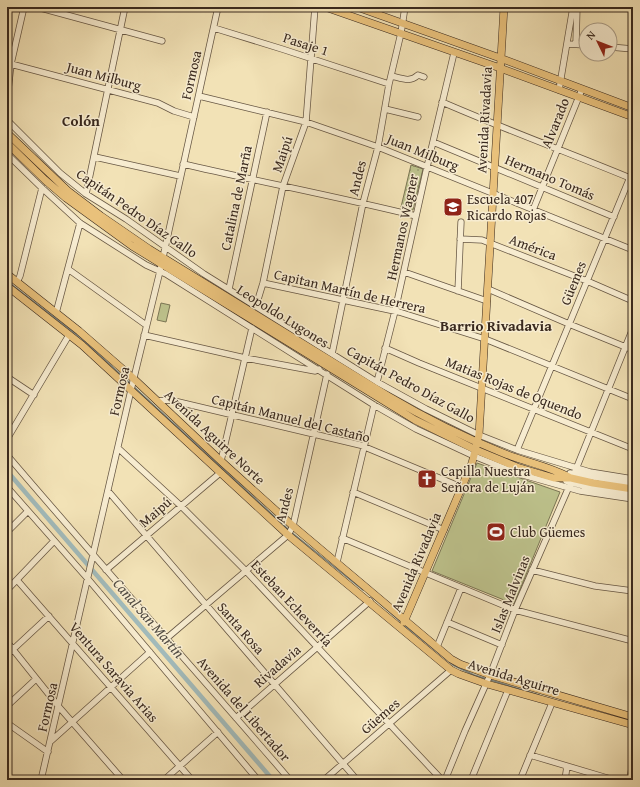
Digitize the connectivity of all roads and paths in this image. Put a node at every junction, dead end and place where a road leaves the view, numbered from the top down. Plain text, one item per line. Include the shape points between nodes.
1 (24, 7) edge
2 (37, 7) edge
3 (125, 7) edge
4 (218, 7) edge
5 (315, 7) edge
6 (325, 7) edge
7 (357, 7) edge
8 (405, 7) edge
9 (504, 7) edge
10 (573, 7) edge
11 (577, 7) edge
12 (403, 22) junction
13 (214, 28) junction
14 (120, 29) junction
15 (401, 33) junction
16 (162, 40) dead end
17 (567, 44) junction
18 (576, 44) joint
19 (618, 48) edge
20 (633, 49) edge
21 (454, 53) junction
22 (311, 58) junction
23 (500, 58) junction
24 (9, 64) edge
25 (500, 68) junction
26 (391, 76) junction
27 (424, 77) dead end
28 (561, 80) junction
29 (389, 84) junction
30 (108, 89) junction
31 (582, 89) junction
32 (559, 90) junction
33 (199, 96) junction
34 (579, 97) junction
35 (7, 100) edge
36 (442, 102) junction
37 (633, 108) edge
38 (385, 109) junction
39 (267, 112) junction
40 (194, 117) junction
41 (418, 117) dead end
42 (633, 117) edge
43 (7, 120) edge
44 (306, 122) junction
45 (497, 125) junction
46 (7, 133) edge
47 (433, 142) junction
48 (7, 143) edge
49 (378, 147) junction
50 (558, 148) junction
51 (7, 154) edge
52 (95, 157) junction
53 (183, 164) junction
54 (427, 167) junction
55 (495, 167) junction
56 (633, 170) edge
57 (180, 176) junction
58 (630, 178) junction
59 (253, 180) junction
60 (283, 186) junction
61 (542, 187) junction
62 (42, 188) junction
63 (493, 193) junction
64 (86, 194) junction
65 (363, 203) junction
66 (533, 210) junction
67 (416, 216) junction
68 (614, 217) junction
69 (80, 222) junction
70 (461, 222) dead end
71 (460, 238) junction
72 (604, 239) junction
73 (490, 244) junction
74 (164, 247) junction
75 (633, 250) edge
76 (161, 264) junction
77 (68, 269) junction
78 (404, 272) junction
79 (7, 274) edge
80 (587, 281) junction
81 (18, 282) junction
82 (263, 283) junction
83 (7, 286) edge
84 (229, 289) junction
85 (488, 289) junction
86 (458, 291) junction
87 (344, 300) junction
88 (487, 301) junction
89 (633, 301) edge
90 (256, 306) junction
91 (395, 311) junction
92 (56, 313) junction
93 (569, 324) junction
94 (146, 325) junction
95 (252, 328) junction
96 (633, 328) edge
97 (69, 335) junction
98 (144, 335) junction
99 (485, 339) junction
100 (626, 346) junction
101 (385, 348) junction
102 (633, 350) edge
103 (332, 354) junction
104 (245, 358) junction
105 (552, 366) junction
106 (319, 369) junction
107 (327, 374) junction
108 (7, 377) edge
109 (377, 382) junction
110 (132, 385) junction
111 (482, 387) junction
112 (608, 389) junction
113 (34, 395) junction
114 (633, 399) edge
115 (157, 401) junction
116 (374, 404) junction
117 (534, 409) junction
118 (232, 415) junction
119 (590, 432) junction
120 (314, 435) junction
121 (479, 435) junction
122 (7, 439) edge
123 (364, 446) junction
124 (118, 448) junction
125 (476, 449) junction
126 (633, 449) edge
127 (518, 450) junction
128 (7, 455) edge
129 (221, 461) junction
130 (576, 468) junction
131 (220, 473) junction
132 (571, 478) junction
133 (633, 479) edge
134 (633, 484) edge
135 (7, 488) edge
136 (461, 488) junction
137 (568, 489) junction
138 (633, 489) edge
139 (108, 491) junction
140 (353, 492) junction
141 (633, 494) edge
142 (633, 499) edge
143 (181, 506) junction
144 (28, 511) junction
145 (444, 530) junction
146 (290, 531) junction
147 (7, 532) edge
148 (146, 536) junction
149 (342, 538) junction
150 (54, 541) junction
151 (93, 556) junction
152 (336, 562) junction
153 (106, 570) junction
154 (532, 570) junction
155 (246, 571) junction
156 (426, 572) junction
157 (88, 579) junction
158 (17, 580) junction
159 (461, 588) junction
160 (7, 590) edge
161 (633, 591) edge
162 (370, 602) junction
163 (206, 605) junction
164 (515, 610) junction
165 (49, 616) junction
166 (447, 622) junction
167 (404, 623) junction
168 (167, 638) junction
169 (633, 641) edge
170 (7, 642) edge
171 (73, 645) junction
172 (502, 645) junction
173 (317, 647) junction
174 (437, 647) junction
175 (13, 649) junction
176 (150, 652) junction
177 (7, 655) edge
178 (451, 670) junction
179 (36, 679) junction
180 (488, 680) junction
181 (274, 685) junction
182 (111, 688) junction
183 (508, 690) junction
184 (552, 703) junction
185 (7, 706) edge
186 (59, 707) junction
187 (633, 717) edge
188 (236, 718) junction
189 (72, 722) junction
190 (7, 723) edge
191 (389, 724) junction
192 (633, 725) edge
193 (218, 732) junction
194 (51, 741) junction
195 (48, 752) junction
196 (530, 755) junction
197 (633, 759) edge
198 (343, 764) junction
199 (180, 766) junction
200 (567, 766) junction
201 (41, 780) edge
202 (123, 780) edge
203 (164, 780) edge
204 (192, 780) edge
205 (258, 780) edge
206 (290, 780) edge
207 (324, 780) edge
208 (357, 780) edge
209 (444, 780) edge
210 (471, 780) edge
211 (520, 780) edge
212 (565, 780) edge
213 (614, 780) edge
214 (630, 780) edge

1 - 24 street
2 - 14 street
3 - 14 street
4 - 13 street, Formosa
5 - 22 street, Maipú
6 - 15 main road
7 - 12 main road
8 - 12 street, Andes
9 - 23 main road, Avenida Rivadavia
10 - 17 street, Alvarado
11 - 18 street
12 - 15 street, Andes
12 - 23 main road
13 - 22 street, Pasaje 1
13 - 33 street, Formosa
14 - 16 street
14 - 30 street
15 - 21 main road
15 - 26 street, Andes
17 - 18 street
17 - 28 street, Alvarado
19 - 20 street
21 - 25 main road
21 - 36 street, Hermanos Wagner
22 - 29 street, Pasaje 1
22 - 44 street, Maipú
23 - 25 main road, Avenida Rivadavia
23 - 28 main road
24 - 30 street, Juan Milburg
24 - 35 street
25 - 32 main road
25 - 45 main road, Avenida Rivadavia
26 - 27 street via 408,80 418,75
26 - 29 street, Andes
28 - 31 main road
28 - 32 street, Alvarado
29 - 38 street, Andes
30 - 40 street, Juan Milburg via 158,103
30 - 52 street
31 - 34 street, Alvarado
31 - 37 main road
32 - 34 main road
33 - 39 street, Juan Milburg
33 - 40 street, Formosa
34 - 42 main road
34 - 50 street, Alvarado
36 - 45 street
36 - 47 street, Hermanos Wagner
38 - 41 street
38 - 49 street, Andes
39 - 44 street, Juan Milburg
39 - 59 street, Catalina de Marña
40 - 53 street, Formosa
43 - 64 street, Capitán Pedro Díaz Gallo via 60,173
44 - 49 street, Juan Milburg
44 - 60 street, Maipú
45 - 50 street
45 - 55 main road, Avenida Rivadavia
46 - 76 main road, Leopoldo Lugones via 68,191
47 - 54 street, Hermanos Wagner
47 - 55 street, Hermano Tomás
48 - 76 main road, Leopoldo Lugones via 66,198
49 - 54 street, Juan Milburg
49 - 65 street, Andes
50 - 58 street
50 - 61 street, Alvarado
51 - 62 street
52 - 57 street
52 - 64 street
53 - 57 street, Formosa
53 - 59 street
54 - 63 street, Juan Milburg
54 - 67 street, Hermanos Wagner
55 - 61 street, Hermano Tomás
55 - 63 main road, Avenida Rivadavia
56 - 58 street, Güemes
57 - 74 street, Formosa
58 - 68 street, Güemes
59 - 60 street
59 - 84 street, Catalina de Marña
60 - 65 street
60 - 82 street, Maipú
61 - 66 street, Alvarado
61 - 68 street, Hermano Tomás
62 - 69 street
62 - 81 street
63 - 66 street, Juan Milburg
63 - 73 main road, Avenida Rivadavia
64 - 74 street, Capitán Pedro Díaz Gallo
65 - 67 street
65 - 87 street, Andes
66 - 72 street, Juan Milburg
67 - 78 street, Hermanos Wagner
68 - 72 street, Güemes
69 - 76 street via 146,265
69 - 77 street
70 - 71 street
71 - 73 street, América via 482,240
71 - 86 street
72 - 75 street, Juan Milburg
72 - 80 street, Güemes
73 - 80 street, América
73 - 85 main road, Avenida Rivadavia
74 - 76 street, Formosa
74 - 84 street, Capitán Pedro Díaz Gallo
76 - 94 street, Formosa
76 - 95 street
76 - 125 main road, Leopoldo Lugones
77 - 92 street
77 - 94 street
78 - 86 street
78 - 91 street, Hermanos Wagner
79 - 81 main road, Avenida Aguirre Norte
80 - 89 street, América
80 - 93 street, Güemes
81 - 92 main road, Avenida Aguirre Norte
82 - 87 street, Capitan Martín de Herrera
82 - 90 street, Maipú
83 - 97 main road, Avenida Aguirre Norte
84 - 90 street, Capitán Pedro Díaz Gallo
85 - 88 main road, Avenida Rivadavia
85 - 93 street
86 - 88 street
87 - 91 street, Capitan Martín de Herrera
87 - 103 street, Andes
88 - 99 main road, Avenida Rivadavia
90 - 103 street, Capitán Pedro Díaz Gallo
91 - 99 street, Capitan Martín de Herrera
91 - 101 street, Hermanos Wagner
92 - 110 main road, Avenida Aguirre Norte via 79,331
93 - 100 street
93 - 105 street, Güemes
94 - 98 street, Formosa
95 - 104 street
95 - 106 street
96 - 100 street, Islas Malvinas
97 - 110 main road, Avenida Aguirre Norte
97 - 113 street
98 - 104 street
98 - 110 street, Formosa
99 - 105 street, Capitan Martín de Herrera
99 - 111 main road, Avenida Rivadavia
100 - 102 street
100 - 112 street, Islas Malvinas
101 - 109 street, Hermanos Wagner
101 - 111 street, Matias Rojas de Oquendo
103 - 109 street, Capitán Pedro Díaz Gallo
104 - 106 street via 315,371
104 - 118 street
105 - 112 street, Capitan Martín de Herrera
105 - 117 street, Güemes
106 - 107 street
107 - 116 street
107 - 120 street, Andes
108 - 113 street
109 - 121 street, Capitán Pedro Díaz Gallo
110 - 115 main road, Avenida Aguirre Norte
110 - 124 street, Formosa
110 - 131 main road, Avenida Aguirre Norte
111 - 117 street, Matias Rojas de Oquendo
111 - 121 main road, Avenida Rivadavia
112 - 114 street, Capitan Martín de Herrera
112 - 119 street, Islas Malvinas
113 - 122 street
115 - 118 street, Capitán Manuel del Castaño via 170,400
115 - 129 main road, Avenida Aguirre Norte
116 - 123 street
116 - 125 street via 416,428
117 - 119 street, Matias Rojas de Oquendo
117 - 127 street, Güemes
118 - 120 street, Capitán Manuel del Castaño
118 - 129 street
119 - 126 street, Matias Rojas de Oquendo
119 - 130 street, Islas Malvinas
120 - 123 street, Capitán Manuel del Castaño
120 - 146 street, Andes
121 - 125 main road, Avenida Rivadavia
121 - 127 street, Capitán Pedro Díaz Gallo
123 - 136 street, Capitán Manuel del Castaño
123 - 140 street
124 - 139 street, Formosa
124 - 143 street, Esteban Echeverría
125 - 132 main road, Leopoldo Lugones via 519,459 558,471
125 - 132 main road, Leopoldo Lugones via 517,467 554,478
125 - 136 main road, Avenida Rivadavia
125 - 137 street via 516,473
127 - 130 street, Capitán Pedro Díaz Gallo
128 - 151 street, Avenida del Libertador
129 - 146 main road, Avenida Aguirre Norte
130 - 132 street, Islas Malvinas
130 - 133 street, Capitán Pedro Díaz Gallo
131 - 143 street, Maipú
131 - 146 main road, Avenida Aguirre Norte
132 - 134 street
132 - 137 street, Islas Malvinas
132 - 138 main road, Leopoldo Lugones via 593,484
132 - 141 street
135 - 144 street
136 - 145 main road, Avenida Rivadavia
137 - 142 street
137 - 154 street, Islas Malvinas
139 - 148 street, Santa Rosa
139 - 151 street, Formosa
140 - 145 street
140 - 149 street
143 - 148 street, Maipú
143 - 155 street, Esteban Echeverría
144 - 147 street
144 - 150 street
145 - 156 main road, Avenida Rivadavia
146 - 152 main road, Avenida Aguirre Norte
146 - 155 street, Andes
146 - 162 main road, Avenida Aguirre Norte
148 - 153 street, Maipú
148 - 163 street, Santa Rosa
149 - 152 street
149 - 156 street
150 - 157 street
150 - 158 street
151 - 153 street, Avenida del Libertador
151 - 157 street, Formosa
152 - 167 main road, Avenida Aguirre Norte
153 - 168 street, Avenida del Libertador
154 - 161 street via 595,586
154 - 164 street, Islas Malvinas
155 - 163 street, Andes
155 - 173 street, Esteban Echeverría
156 - 159 street
156 - 167 main road, Avenida Rivadavia
157 - 171 street, Formosa
157 - 176 street
158 - 160 street
158 - 165 street, Ventura Saravia Arias
159 - 164 street
159 - 166 street
162 - 167 main road, Avenida Aguirre Norte
162 - 173 street, Rivadavia
163 - 168 street, Andes
163 - 181 street, Santa Rosa
164 - 169 street
164 - 172 street, Islas Malvinas
165 - 171 street, Ventura Saravia Arias
165 - 175 street
166 - 172 street
166 - 174 street
167 - 174 main road, Avenida Aguirre
167 - 178 main road, Avenida Aguirre
168 - 188 street, Avenida del Libertador
170 - 175 street
171 - 182 street, Ventura Saravia Arias
171 - 186 street, Formosa
172 - 180 street, Islas Malvinas
173 - 181 street, Rivadavia
173 - 191 street, Esteban Echeverría
174 - 180 main road, Avenida Aguirre via 456,662
175 - 177 street
175 - 179 street
176 - 182 street
176 - 193 street
178 - 180 main road, Avenida Aguirre
178 - 191 street, Güemes
179 - 185 street
179 - 186 street
180 - 183 main road, Avenida Aguirre
180 - 187 main road, Avenida Aguirre
180 - 209 street, Islas Malvinas
181 - 188 street, Rivadavia
181 - 198 street, Santa Rosa
182 - 189 street
182 - 199 street, Ventura Saravia Arias
183 - 184 main road, Avenida Aguirre
183 - 210 street
184 - 192 main road, Avenida Aguirre
184 - 196 street
186 - 189 street
186 - 194 street, Formosa
188 - 206 street, Avenida del Libertador
189 - 194 street
189 - 202 street
190 - 195 street
191 - 198 street, Güemes
191 - 209 street, Esteban Echeverría
193 - 199 street
193 - 205 street
194 - 195 street, Formosa
195 - 201 street, Formosa
196 - 200 street
196 - 211 street
197 - 214 street
198 - 207 street, Güemes
198 - 208 street, Santa Rosa
199 - 203 street
199 - 204 street, Ventura Saravia Arias
200 - 212 street
200 - 213 street

